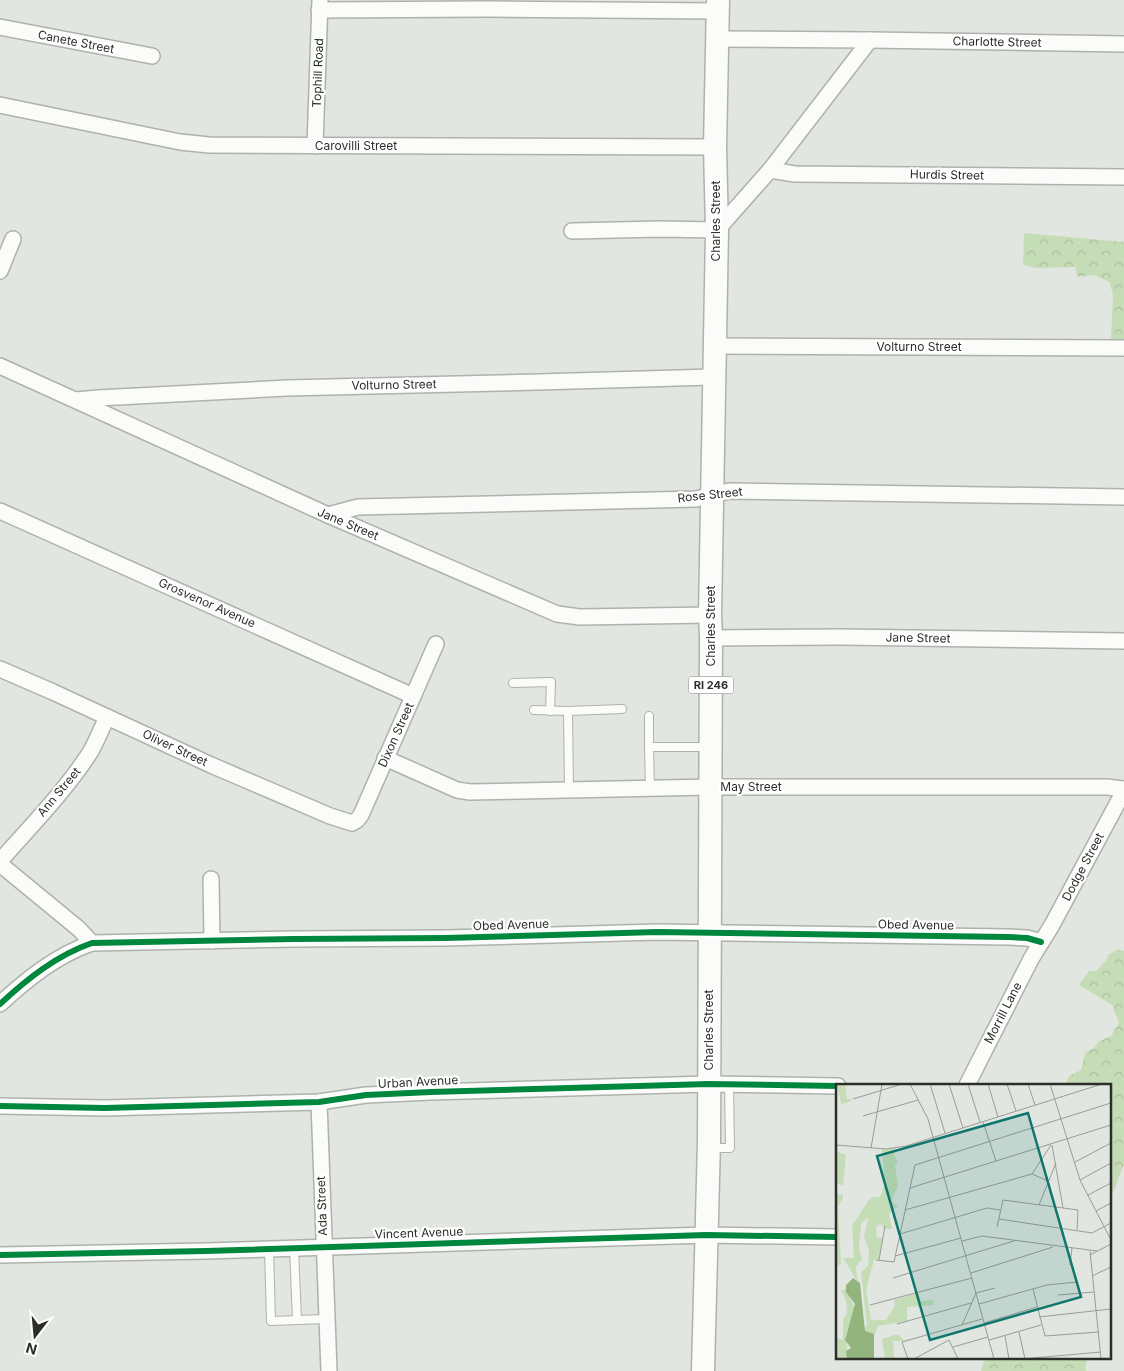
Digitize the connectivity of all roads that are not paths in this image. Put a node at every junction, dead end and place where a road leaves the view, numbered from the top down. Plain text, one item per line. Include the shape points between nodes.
1 (320, 5) edge
2 (718, 5) edge
3 (0, 27) edge
4 (717, 40) junction
5 (870, 40) junction
6 (1124, 44) edge
7 (152, 56) dead end
8 (0, 105) edge
9 (315, 146) junction
10 (715, 147) junction
11 (770, 170) junction
12 (1124, 177) edge
13 (717, 230) junction
14 (572, 231) dead end
15 (13, 240) dead end
16 (0, 271) edge
17 (714, 346) junction
18 (1124, 348) edge
19 (0, 366) edge
20 (714, 376) junction
21 (74, 400) junction
22 (712, 494) junction
23 (1124, 497) edge
24 (0, 511) edge
25 (328, 515) junction
26 (710, 615) junction
27 (712, 638) junction
28 (1124, 641) edge
29 (436, 644) dead end
30 (0, 669) edge
31 (513, 683) dead end
32 (413, 696) junction
33 (534, 710) dead end
34 (550, 710) junction
35 (622, 710) dead end
36 (568, 711) junction
37 (649, 716) dead end
38 (107, 717) junction
39 (649, 747) junction
40 (710, 747) junction
41 (385, 758) junction
42 (710, 787) junction
43 (650, 788) junction
44 (570, 790) junction
45 (1124, 790) edge
46 (352, 823) joint
47 (0, 862) edge
48 (212, 879) dead end
49 (709, 933) junction
50 (212, 941) junction
51 (1041, 942) junction
52 (92, 943) junction
53 (0, 1004) edge
54 (719, 1084) junction
55 (968, 1084) edge
56 (836, 1086) edge
57 (319, 1102) junction
58 (0, 1106) edge
59 (706, 1235) junction
60 (836, 1237) edge
61 (323, 1247) junction
62 (270, 1248) junction
63 (294, 1248) junction
64 (0, 1255) edge
65 (326, 1319) junction
66 (296, 1320) junction
67 (329, 1371) edge
68 (703, 1371) edge

1 - 2 street via 489,9
1 - 9 street, Tophill Road
2 - 4 main road, Charles Street / RI 246
3 - 7 street, Canete Street
4 - 5 street, Charlotte Street
4 - 10 main road, Charles Street / RI 246
5 - 6 street, Charlotte Street
5 - 11 street
8 - 9 street, Carovilli Street via 180,142
9 - 10 street, Carovilli Street
10 - 13 main road, Charles Street / RI 246
11 - 12 street, Hurdis Street via 795,174
11 - 13 street
13 - 14 street
13 - 17 main road, Charles Street / RI 246
15 - 16 street
17 - 18 street, Volturno Street
17 - 20 main road, Charles Street / RI 246
19 - 21 street, Jane Street
20 - 21 street, Volturno Street via 287,388
20 - 22 main road, Charles Street / RI 246
21 - 25 street, Jane Street
22 - 23 street, Rose Street via 729,491
22 - 25 street, Rose Street via 696,499 358,507
22 - 26 main road, Charles Street / RI 246
24 - 32 street, Grosvenor Avenue
25 - 26 street, Jane Street via 557,614 580,618
26 - 27 main road, Charles Street / RI 246
27 - 28 street, Jane Street
27 - 40 main road, Charles Street / RI 246
29 - 32 street, Dixon Street
30 - 38 street, Oliver Street
31 - 34 lane via 551,682
32 - 41 street, Dixon Street
33 - 34 lane
34 - 36 lane
35 - 36 lane
36 - 44 lane
37 - 39 lane
38 - 46 street, Oliver Street
38 - 47 street, Ann Street via 83,763
39 - 40 lane
39 - 43 lane
40 - 42 main road, Charles Street / RI 246
41 - 44 street, May Street via 463,791
41 - 46 street, Dixon Street via 361,815
42 - 43 street, May Street
42 - 45 street, May Street via 1108,787
42 - 49 main road, Charles Street / RI 246
43 - 44 street, May Street
45 - 51 street, Dodge Street
47 - 52 street
48 - 50 street
49 - 50 street, Obed Avenue
49 - 51 street, Obed Avenue via 1008,937
49 - 54 main road, Charles Street / RI 246
50 - 52 street, Obed Avenue
51 - 55 street, Morrill Lane
52 - 53 street, Obed Avenue via 76,948 49,965
54 - 56 street, Urban Avenue
54 - 57 street, Urban Avenue via 431,1092 366,1095
54 - 59 main road, Charles Street / RI 246 via 719,1110 708,1148
57 - 58 street, Urban Avenue via 105,1108
57 - 61 street, Ada Street
59 - 60 street, Vincent Avenue
59 - 61 street, Vincent Avenue
59 - 68 main road, Charles Street / RI 246
61 - 63 street, Vincent Avenue
61 - 65 street, Ada Street
62 - 63 street, Vincent Avenue
62 - 64 street, Vincent Avenue
62 - 66 lane via 271,1322
63 - 66 lane
65 - 66 lane
65 - 67 street, Ada Street

